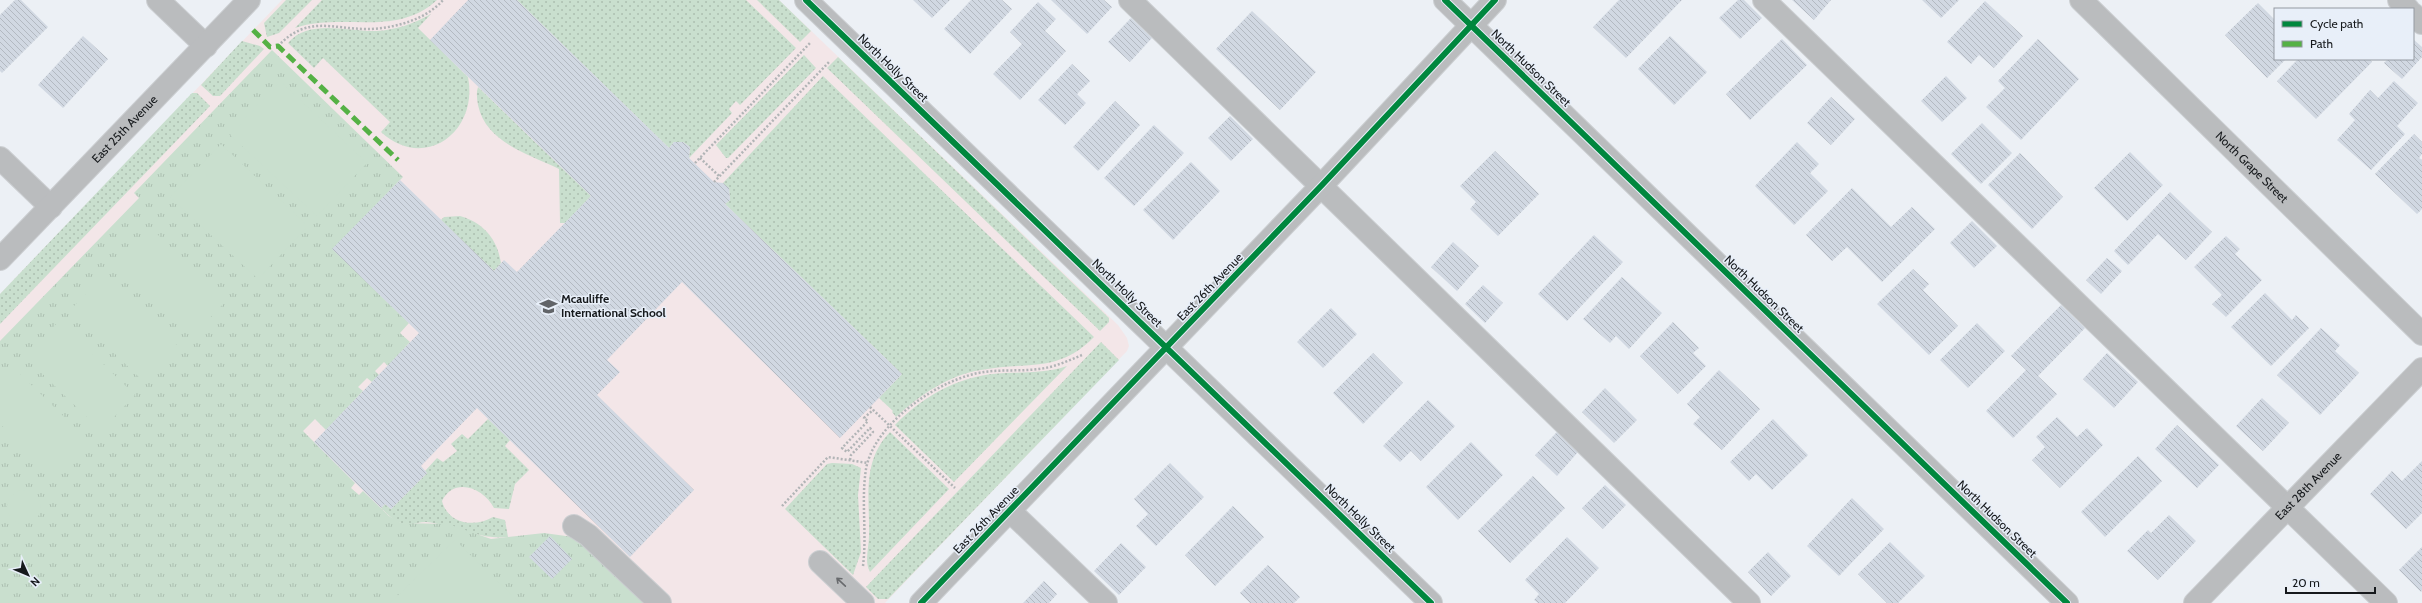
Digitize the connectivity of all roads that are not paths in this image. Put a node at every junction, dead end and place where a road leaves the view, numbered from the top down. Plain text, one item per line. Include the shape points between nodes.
1 (158, 0) edge
2 (249, 0) edge
3 (806, 0) edge
4 (1130, 0) edge
5 (1445, 0) edge
6 (1495, 0) edge
7 (1764, 0) edge
8 (2081, 0) edge
9 (2399, 0) edge
10 (2407, 8) edge
11 (2414, 15) edge
12 (2422, 23) edge
13 (1471, 25) junction
14 (206, 46) junction
15 (0, 158) edge
16 (1322, 185) junction
17 (50, 207) junction
18 (0, 259) edge
19 (2422, 334) edge
20 (1167, 347) junction
21 (2422, 369) edge
22 (2287, 507) junction
23 (1010, 511) junction
24 (574, 526) dead end
25 (820, 562) dead end
26 (660, 603) edge
27 (863, 603) edge
28 (921, 603) edge
29 (1106, 603) edge
30 (1431, 603) edge
31 (1749, 603) edge
32 (2067, 603) edge
33 (2195, 603) edge
34 (2386, 603) edge

1 - 14 street
2 - 14 street, East 25th Avenue
3 - 20 street, North Holly Street
4 - 16 street
5 - 13 street, North Hudson Street
6 - 13 street, East 26th Avenue
7 - 22 street
8 - 19 street, North Grape Street
9 - 10 street
11 - 12 street
13 - 16 street, East 26th Avenue
13 - 32 street, North Hudson Street
14 - 17 street, East 25th Avenue
15 - 17 street
16 - 20 street, East 26th Avenue
16 - 31 street
17 - 18 street, East 25th Avenue
20 - 23 street, East 26th Avenue
20 - 30 street, North Holly Street
21 - 22 street, East 28th Avenue
22 - 33 street, East 28th Avenue
22 - 34 street
23 - 28 street, East 26th Avenue
23 - 29 street
24 - 26 street via 588,535
27 -> 25 street

